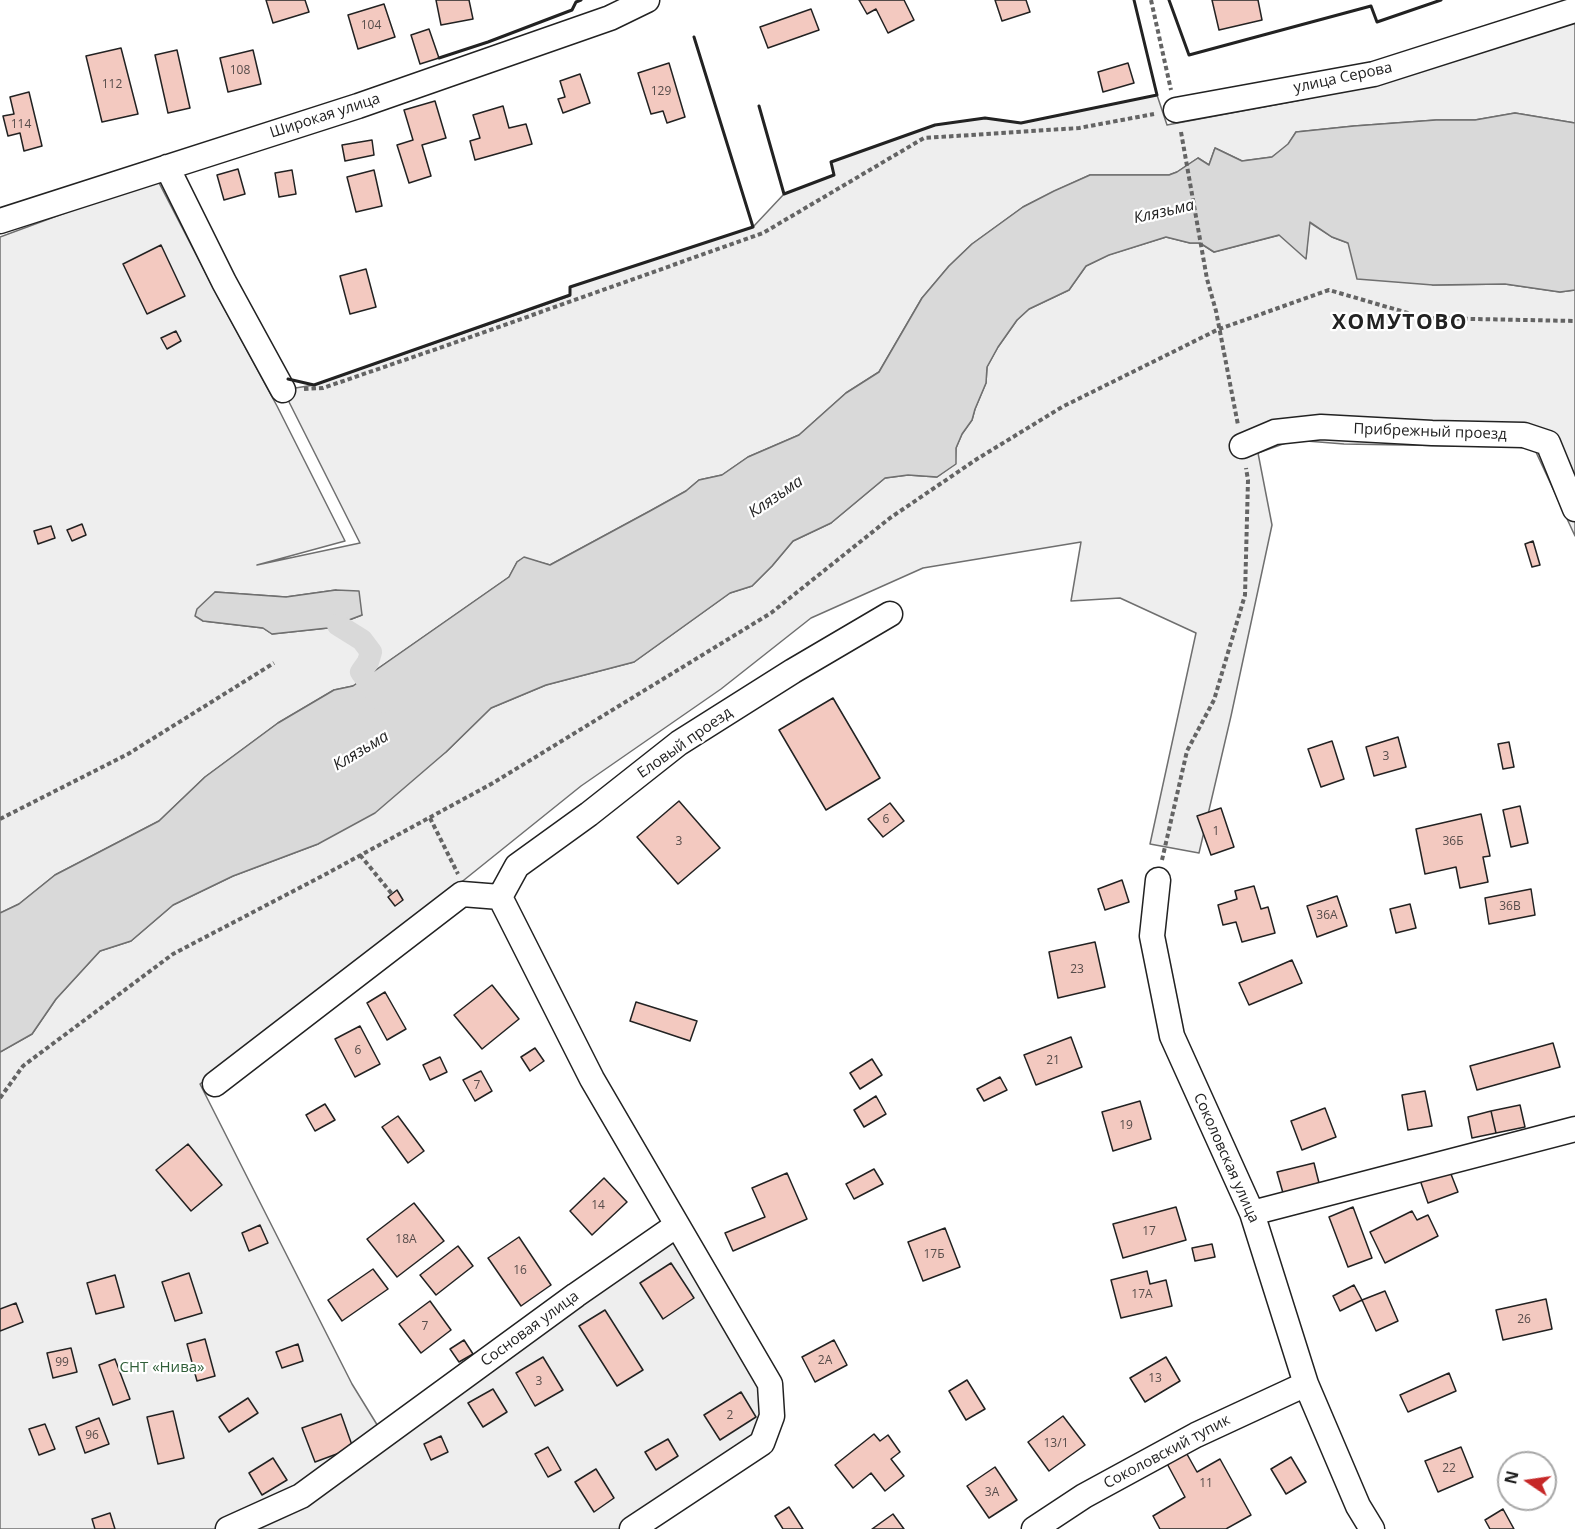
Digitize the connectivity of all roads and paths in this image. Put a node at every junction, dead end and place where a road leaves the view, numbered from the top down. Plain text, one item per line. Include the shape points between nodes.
1 (647, 0) edge
2 (1151, 0) edge
3 (1575, 10) edge
4 (1176, 110) junction
5 (1185, 152) dead end
6 (166, 167) junction
7 (0, 221) edge
8 (1575, 321) edge
9 (1219, 329) junction
10 (283, 390) joint
11 (1242, 446) junction
12 (1575, 509) edge
13 (890, 614) dead end
14 (274, 663) dead end
15 (430, 818) junction
16 (0, 819) edge
17 (360, 855) junction
18 (1158, 880) joint
19 (392, 894) dead end
20 (468, 895) junction
21 (500, 897) junction
22 (215, 1084) dead end
23 (0, 1098) edge
24 (1575, 1129) edge
25 (1252, 1213) junction
26 (677, 1225) junction
27 (1306, 1384) junction
28 (228, 1529) edge
29 (632, 1529) edge
30 (1034, 1529) edge
31 (1372, 1529) edge

1 - 6 street, Широкая улица via 609,18 358,106
2 - 4 path
3 - 4 street, улица Серова via 1374,75
4 - 10 path via 1079,128 924,138 763,233 323,388
5 - 9 path
6 - 7 street, Широкая улица
6 - 10 street
8 - 9 path via 1425,318 1329,290
9 - 11 path
9 - 15 path via 1062,408 977,459 890,518 771,613
11 - 12 street, Прибрежный проезд via 1275,432 1321,428 1524,435 1548,443
11 - 18 path via 1248,480 1245,595 1214,700 1187,752
13 - 21 street, Еловый проезд via 679,743 517,866
14 - 16 path via 128,754
15 - 17 path
15 - 20 path
17 - 19 path
17 - 23 path via 173,954 23,1066
18 - 25 street, Соколовская улица via 1152,936 1172,1036
20 - 21 street
20 - 22 street via 462,894 435,914
21 - 26 street via 592,1079
24 - 25 street
25 - 27 street, Соколовская улица
26 - 28 street, Сосновая улица via 301,1496
26 - 29 street via 770,1384 772,1416 762,1443
27 - 30 street, Соколовский тупик via 1196,1435 1084,1496
27 - 31 street, Соколовская улица via 1358,1506

